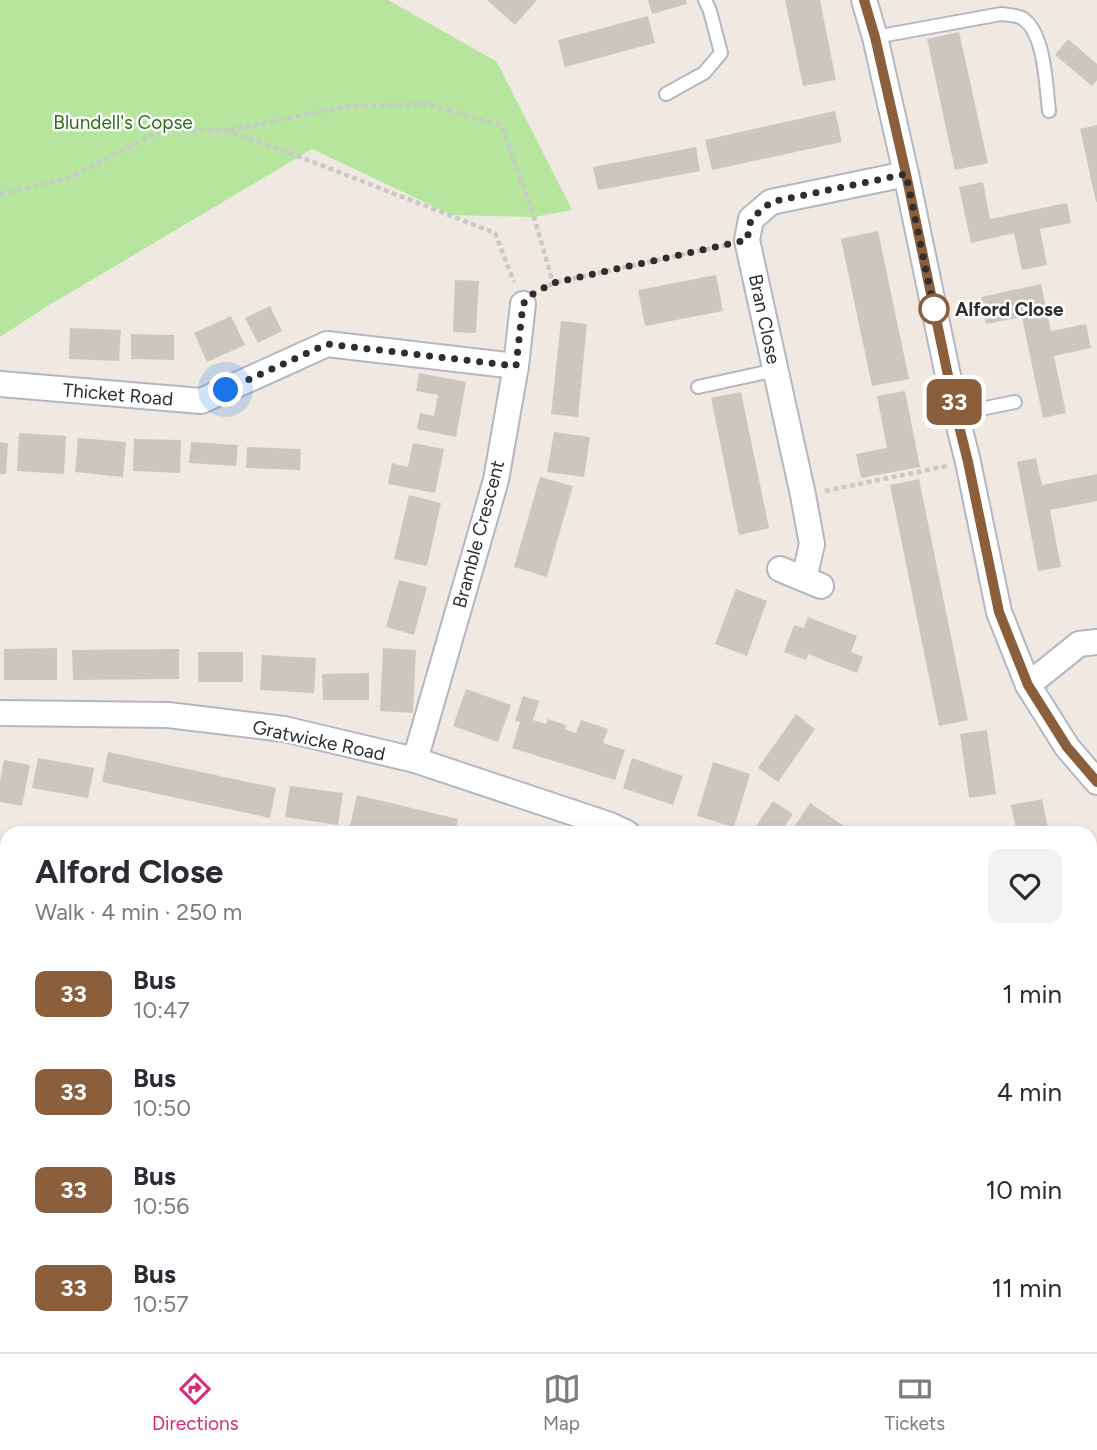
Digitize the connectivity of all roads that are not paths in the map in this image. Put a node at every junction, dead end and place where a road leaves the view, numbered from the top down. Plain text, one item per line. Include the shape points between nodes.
1 (705, 0) edge
2 (864, 0) edge
3 (875, 37) junction
4 (666, 94) dead end
5 (1049, 111) dead end
6 (906, 174) junction
7 (523, 304) road end
8 (516, 366) junction
9 (776, 370) junction
10 (0, 384) edge
11 (698, 387) dead end
12 (1015, 402) dead end
13 (956, 414) junction
14 (780, 569) dead end
15 (1097, 642) edge
16 (1028, 685) junction
17 (0, 713) edge
18 (415, 760) junction
19 (1097, 782) edge
20 (612, 826) edge

1 - 4 lane via 721,53 704,73
2 - 3 street
3 - 5 lane via 1001,14 1019,16 1030,24 1043,58
3 - 6 street
6 - 9 street, Bran Close via 771,202 751,219 747,240
6 - 13 street
7 - 8 street, Bramble Crescent
8 - 10 street, Thicket Road via 327,344 201,401
8 - 18 street, Bramble Crescent via 496,480
9 - 11 lane
9 - 14 street, Bran Close via 812,544 813,583
12 - 13 lane
13 - 16 street via 999,612
15 - 16 street via 1079,644
16 - 19 street via 1067,747
17 - 18 street, Gratwicke Road via 168,715 284,729
18 - 20 street, Gratwicke Road

